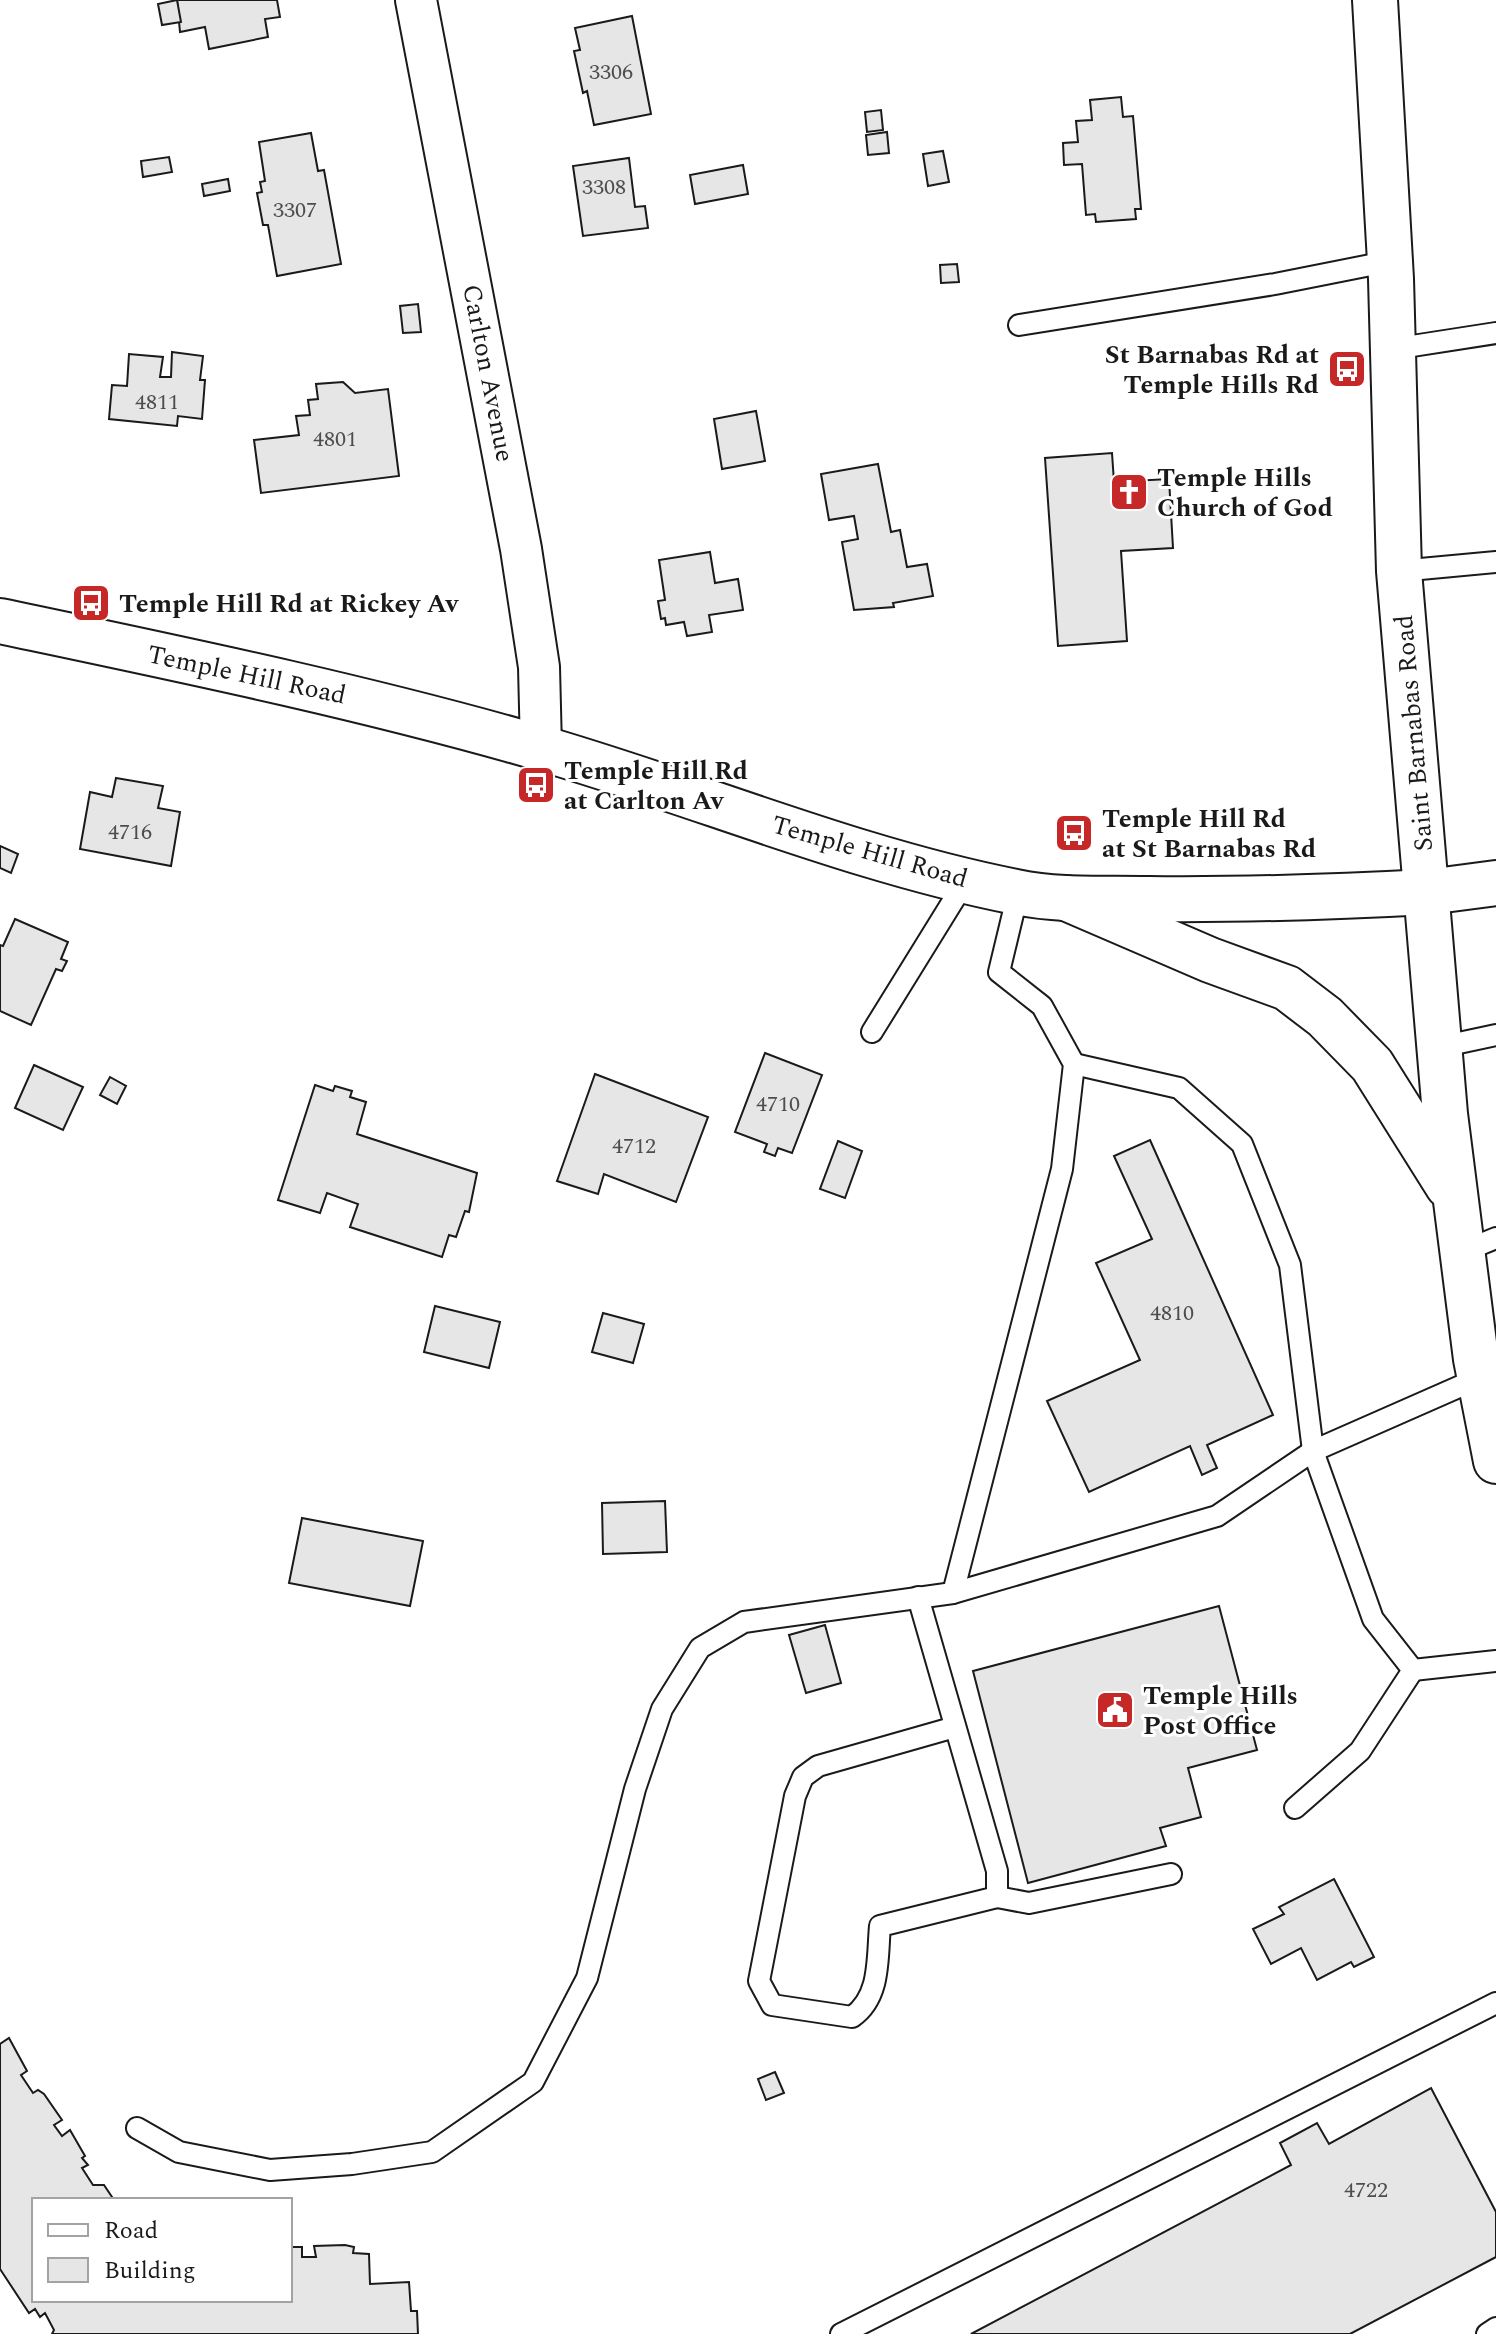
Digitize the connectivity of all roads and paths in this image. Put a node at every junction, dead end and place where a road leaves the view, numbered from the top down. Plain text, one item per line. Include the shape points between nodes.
1 (416, 0) edge
2 (1375, 0) edge
3 (1391, 261) junction
4 (1019, 325) dead end
5 (1496, 333) edge
6 (1393, 349) junction
7 (1496, 562) edge
8 (1399, 571) junction
9 (0, 621) edge
10 (541, 748) junction
11 (966, 880) junction
12 (1496, 883) edge
13 (1428, 892) junction
14 (1018, 893) junction
15 (1066, 898) junction
16 (872, 1032) dead end
17 (1496, 1035) edge
18 (1440, 1047) junction
19 (1074, 1064) junction
20 (1455, 1198) junction
21 (1479, 1245) edge
22 (1487, 1394) edge
23 (1313, 1451) junction
24 (1496, 1461) edge
25 (953, 1593) junction
26 (918, 1597) junction
27 (1496, 1661) edge
28 (1413, 1670) junction
29 (955, 1727) junction
30 (1295, 1808) dead end
31 (1171, 1874) dead end
32 (997, 1897) junction
33 (1494, 2007) edge
34 (137, 2128) dead end
35 (1496, 2328) edge
36 (841, 2334) edge
37 (1487, 2334) edge

1 - 10 street, Carlton Avenue via 534,627
2 - 3 main road, Saint Barnabas Road
3 - 4 lane
3 - 6 main road, Saint Barnabas Road
5 - 6 lane
6 - 8 main road, Saint Barnabas Road
7 - 8 lane
8 - 13 main road, Saint Barnabas Road
9 - 10 main road, Temple Hill Road via 288,681
10 - 11 main road, Temple Hill Road
11 - 14 main road, Temple Hill Road
11 - 16 lane
12 - 13 main road, Temple Hill Road
13 - 15 main road, Temple Hill Road via 1256,900
13 - 18 main road, Saint Barnabas Road
14 - 15 main road, Temple Hill Road
14 - 19 lane via 999,972 1042,1006
15 - 20 main road via 1287,988 1325,1017 1372,1065
17 - 18 lane
18 - 20 main road, Saint Barnabas Road
19 - 23 lane via 1179,1088 1242,1144 1290,1265
19 - 25 lane via 1062,1169
20 - 21 main road, Saint Barnabas Road
21 - 22 main road, Saint Barnabas Road
22 - 23 lane
22 - 24 main road, Saint Barnabas Road
23 - 25 lane via 1217,1516
23 - 28 lane via 1373,1619
25 - 26 lane
26 - 29 lane
26 - 34 lane via 744,1622 700,1648 662,1709 635,1789 587,1978 533,2082 432,2152 270,2170 179,2152
27 - 28 lane
28 - 30 lane via 1360,1751
29 - 32 lane via 997,1871
29 - 32 lane via 818,1766 803,1777 759,1981 763,1993 772,2005 852,2017 865,2008 873,1992 880,1926
31 - 32 lane via 1029,1903
33 - 36 lane
35 - 37 lane

